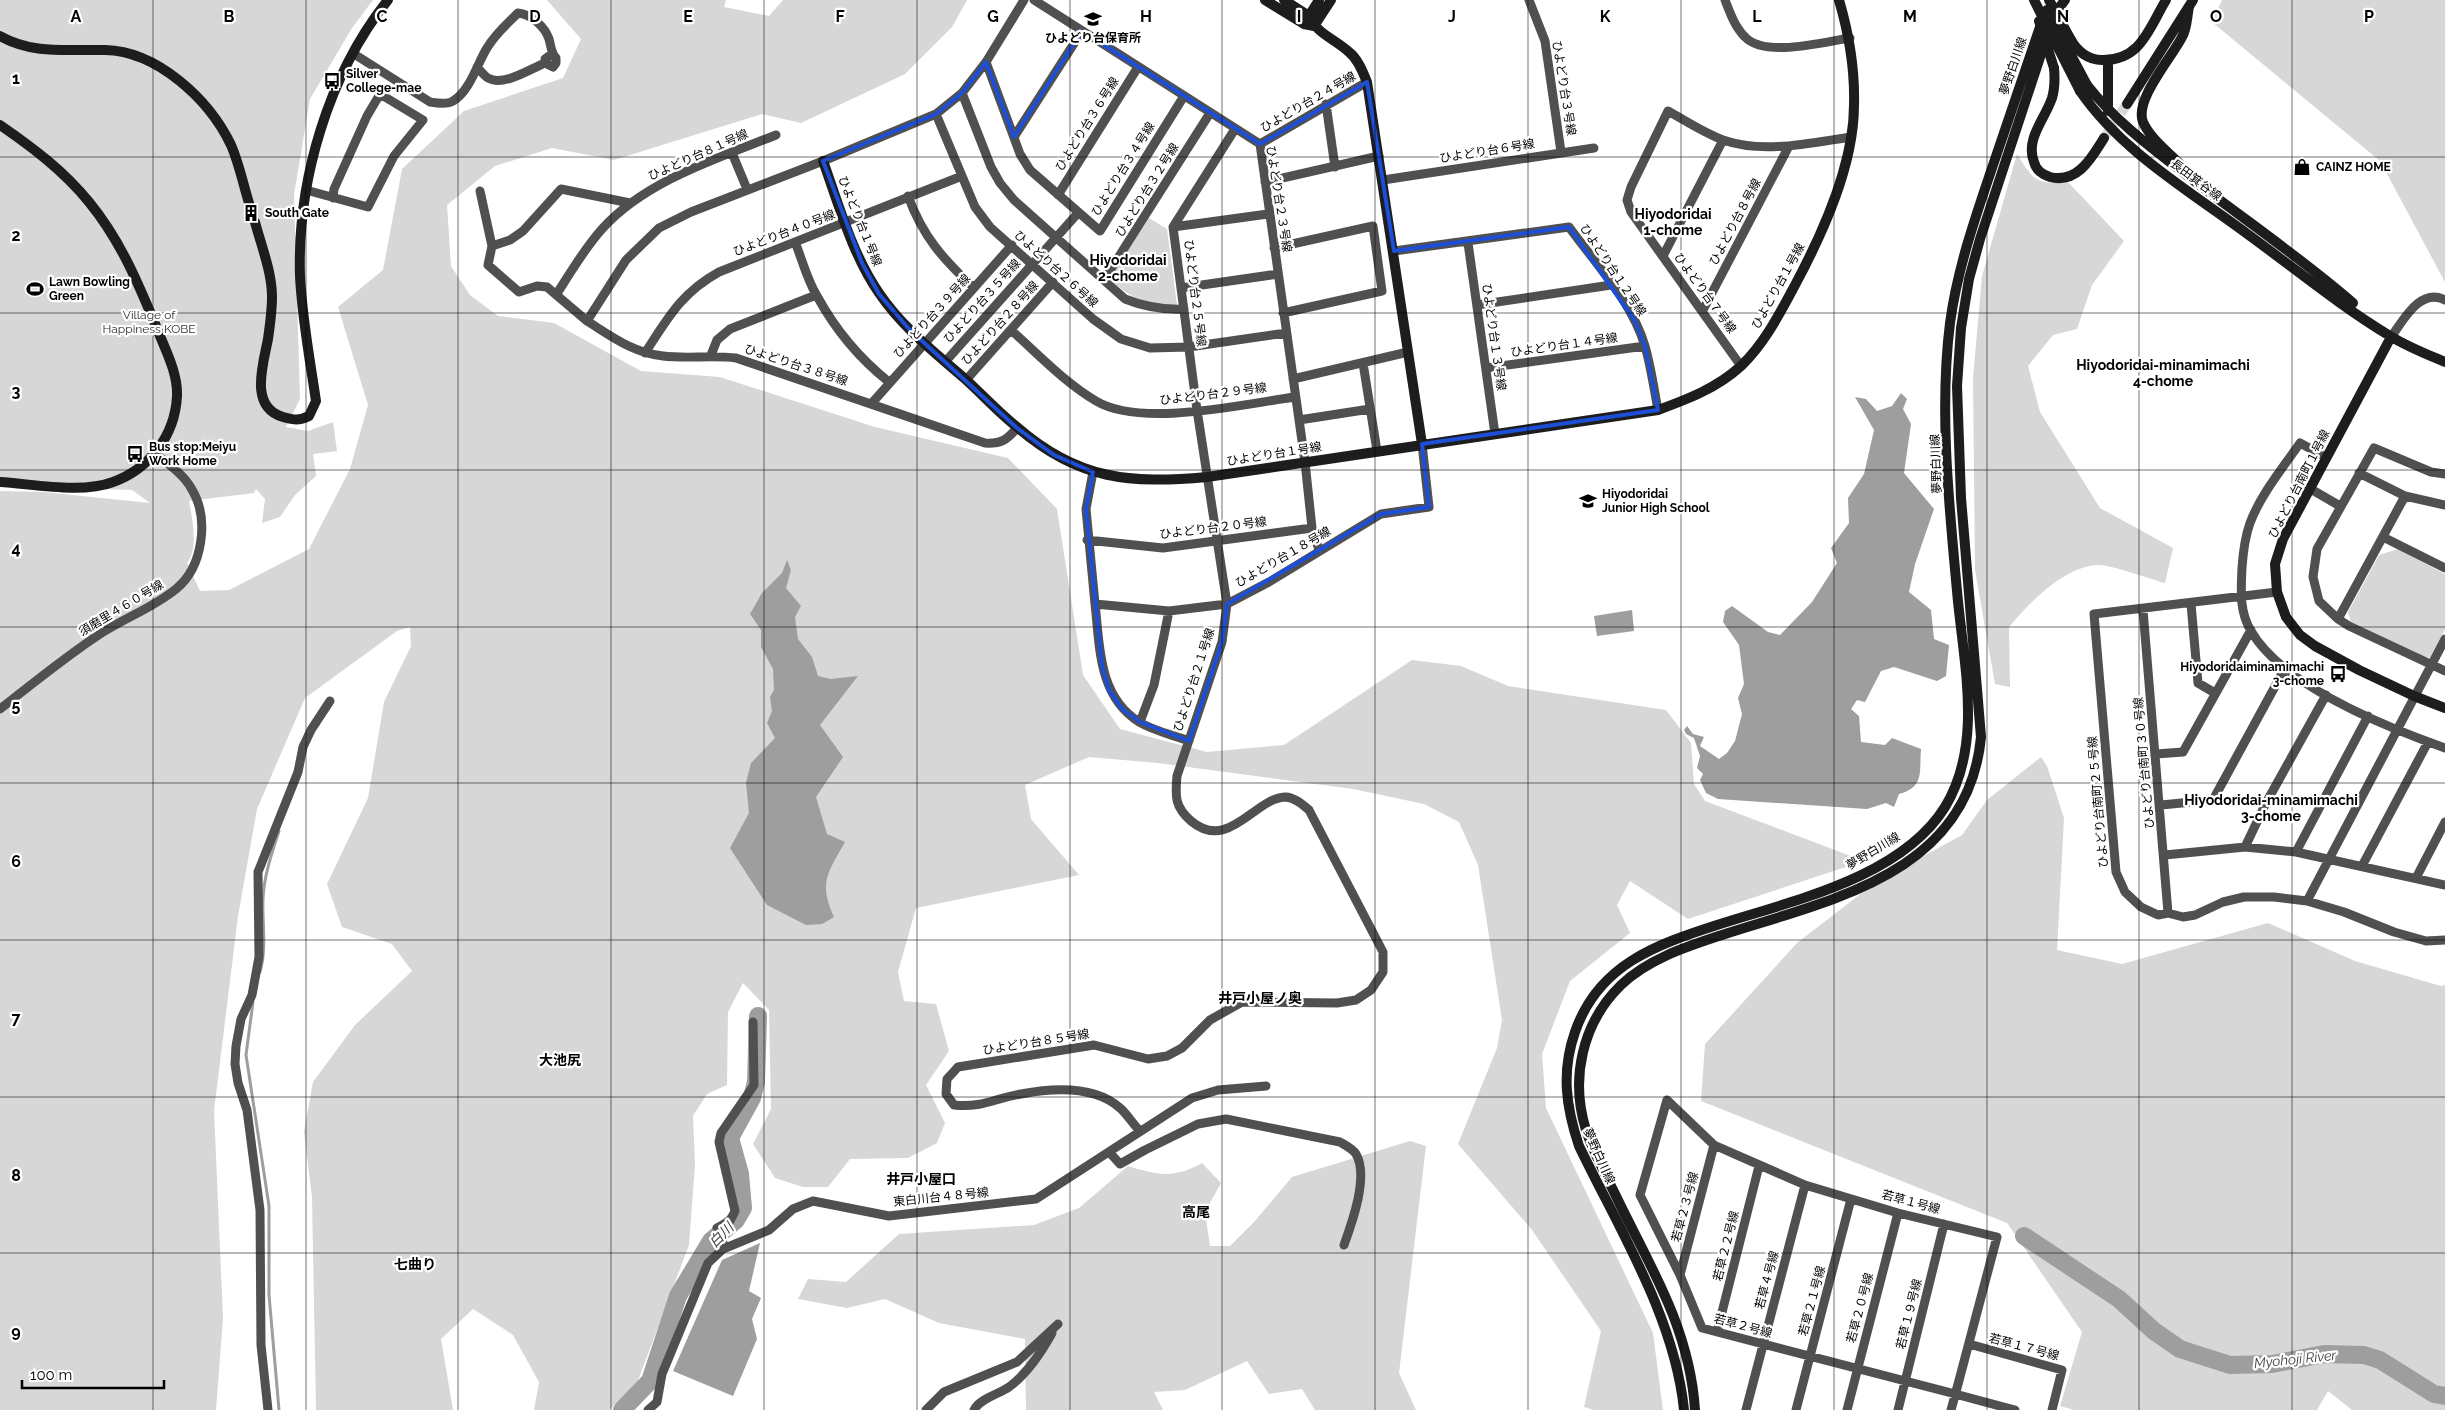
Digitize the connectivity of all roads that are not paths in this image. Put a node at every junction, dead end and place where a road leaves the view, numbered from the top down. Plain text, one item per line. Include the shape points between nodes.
1 (388, 0) edge
2 (1024, 0) edge
3 (1034, 0) edge
4 (1265, 0) edge
5 (1284, 0) edge
6 (1319, 0) edge
7 (1331, 0) edge
8 (1529, 0) edge
9 (1725, 0) edge
10 (1840, 0) edge
11 (2033, 0) edge
12 (2042, 0) edge
13 (2049, 0) edge
14 (2058, 0) edge
15 (2065, 0) edge
16 (2166, 0) edge
17 (2171, 0) edge
18 (2191, 3) edge
19 (2053, 16) junction
20 (1309, 22) junction
21 (1082, 31) junction
22 (2147, 33) junction
23 (0, 36) edge
24 (1850, 38) junction
25 (354, 54) junction
26 (2108, 60) junction
27 (986, 62) junction
28 (1138, 66) junction
29 (477, 67) junction
30 (1368, 82) junction
31 (2084, 88) junction
32 (962, 92) junction
33 (1184, 96) junction
34 (1326, 104) junction
35 (2127, 104) tunnel mouth
36 (2108, 109) junction
37 (1210, 113) junction
38 (936, 114) junction
39 (0, 125) edge
40 (1235, 129) junction
41 (776, 135) dead end
42 (1014, 137) junction
43 (1851, 137) junction
44 (2104, 138) tunnel mouth
45 (1723, 140) junction
46 (1260, 144) junction
47 (1789, 146) junction
48 (1594, 148) dead end
49 (1561, 152) junction
50 (732, 153) junction
51 (2139, 153) junction
52 (1380, 156) junction
53 (823, 161) junction
54 (1335, 167) junction
55 (962, 176) junction
56 (1384, 180) junction
57 (1265, 182) junction
58 (747, 189) junction
59 (306, 190) junction
60 (480, 191) dead end
61 (2209, 193) junction
62 (1058, 195) junction
63 (908, 196) junction
64 (333, 198) junction
65 (249, 203) tunnel mouth
66 (630, 204) junction
67 (1078, 213) junction
68 (1268, 214) junction
69 (255, 222) tunnel mouth
70 (846, 223) junction
71 (1174, 227) junction
72 (1056, 237) junction
73 (795, 242) junction
74 (1468, 242) junction
75 (492, 246) junction
76 (1012, 246) junction
77 (1274, 248) junction
78 (1394, 251) junction
79 (1663, 256) junction
80 (1032, 264) junction
81 (1278, 274) junction
82 (1104, 280) junction
83 (1054, 282) junction
84 (1611, 285) junction
85 (974, 288) junction
86 (1181, 288) junction
87 (556, 294) junction
88 (816, 295) junction
89 (2445, 300) edge
90 (1477, 304) junction
91 (1184, 309) junction
92 (1703, 310) junction
93 (1284, 313) junction
94 (587, 321) junction
95 (1011, 330) junction
96 (1286, 333) junction
97 (2391, 337) junction
98 (925, 344) junction
99 (1645, 346) junction
100 (1189, 347) junction
101 (645, 352) junction
102 (1408, 352) junction
103 (711, 355) junction
104 (945, 362) junction
105 (2445, 362) edge
106 (1364, 363) junction
107 (1741, 366) junction
108 (1486, 368) junction
109 (1292, 379) junction
110 (966, 380) junction
111 (889, 382) junction
112 (1295, 397) junction
113 (872, 403) junction
114 (1370, 409) junction
115 (1197, 410) junction
116 (1658, 410) junction
117 (1298, 420) junction
118 (1017, 428) junction
119 (1496, 434) junction
120 (1422, 444) junction
121 (1377, 451) junction
122 (156, 454) junction
123 (2326, 457) junction
124 (1305, 462) junction
125 (1093, 472) junction
126 (2359, 473) junction
127 (2445, 474) edge
128 (1207, 477) junction
129 (0, 482) edge
130 (2309, 488) junction
131 (2405, 496) junction
132 (2445, 505) edge
133 (2340, 506) junction
134 (1312, 528) junction
135 (2383, 537) junction
136 (1088, 540) junction
137 (1217, 541) junction
138 (1319, 550) junction
139 (2445, 568) edge
140 (2277, 592) junction
141 (2240, 597) junction
142 (1095, 604) junction
143 (1227, 604) junction
144 (2191, 604) junction
145 (2143, 610) junction
146 (1169, 611) junction
147 (2338, 619) junction
148 (2251, 630) junction
149 (2445, 639) edge
150 (2431, 665) junction
151 (2284, 670) junction
152 (2445, 671) edge
153 (2215, 693) junction
154 (2326, 695) junction
155 (2414, 696) junction
156 (330, 701) dead end
157 (2445, 708) edge
158 (0, 709) edge
159 (2368, 716) junction
160 (1140, 722) junction
161 (2398, 729) junction
162 (1189, 741) junction
163 (2428, 742) junction
164 (2445, 748) edge
165 (2156, 754) junction
166 (2161, 805) junction
167 (2445, 822) edge
168 (2245, 847) junction
169 (2296, 852) junction
170 (2165, 855) junction
171 (2329, 860) junction
172 (2362, 866) junction
173 (2416, 878) junction
174 (2445, 885) edge
175 (2307, 901) junction
176 (2168, 914) junction
177 (2444, 937) edge
178 (753, 1022) dead end
179 (1266, 1086) dead end
180 (1667, 1100) joint
181 (1140, 1131) junction
182 (1714, 1145) junction
183 (1110, 1153) junction
184 (1759, 1166) junction
185 (1805, 1185) junction
186 (1852, 1199) junction
187 (1898, 1213) junction
188 (1944, 1224) junction
189 (1344, 1245) dead end
190 (725, 1248) junction
191 (1680, 1275) junction
192 (1717, 1332) junction
193 (1763, 1344) junction
194 (1968, 1344) junction
195 (1810, 1357) junction
196 (1857, 1369) junction
197 (1905, 1382) junction
198 (1956, 1394) junction
199 (2002, 1408) edge
200 (268, 1410) edge
201 (648, 1410) edge
202 (926, 1410) edge
203 (974, 1410) edge
204 (1684, 1410) edge
205 (1695, 1410) edge
206 (1746, 1410) edge
207 (1796, 1410) edge
208 (1847, 1410) edge
209 (1898, 1410) edge
210 (1951, 1410) edge
211 (2015, 1410) edge
212 (2052, 1410) edge

1 - 25 street
2 - 27 street
3 - 21 street, ひよどり台２３号線
4 - 20 street
5 - 20 street
6 - 20 street
7 - 20 street
8 - 49 street, ひよどり台３号線 via 1545,41
9 - 24 street via 1734,22 1746,38 1764,48
10 - 24 street, ひよどり台１号線
11 - 31 street, 長田箕谷線, bridge
11 - 44 street, bridge via 2054,68 2054,90 2031,147 2034,164 2046,176 2075,175
12 - 31 street, 長田箕谷線, bridge
13 - 26 street, bridge via 2074,46 2088,57
13 - 204 street, 夢野白川線 via 1966,246 1950,324 1946,388 1948,454 1968,714 1965,756 1953,792 1936,818 1913,841 1859,876 1677,938 1638,955 1620,968 1596,994 1578,1024 1570,1046 1565,1080 1570,1122 1662,1318 1677,1364
14 - 19 street, 夢野白川線
15 - 19 street
16 - 22 street
17 - 22 street
18 - 35 street
18 - 61 street via 2184,35 2149,93 2142,107 2142,116 2149,132
19 - 205 street, 夢野白川線 via 1977,248 1961,328 1957,386 1960,498 1981,736 1976,772 1967,796 1940,835 1912,859 1863,887 1703,942 1647,966 1621,985 1606,1003 1584,1047 1579,1090 1586,1130 1673,1314 1691,1376
20 - 30 street via 1350,52
21 - 28 street, ひよどり台２３号線
21 - 42 street
22 - 26 street via 2140,45 2128,54 2117,60
23 - 65 street via 45,51 106,50 122,53 159,67 202,102 216,121 231,145
24 - 43 street, ひよどり台１号線 via 1854,106
25 - 29 street via 430,102 452,102 465,89
25 - 59 street via 320,133
26 - 36 street
27 - 32 street
27 - 42 street, ひよどり台３４号線
28 - 33 street, ひよどり台２３号線
28 - 62 street, ひよどり台３６号線
29 - 29 street via 498,32 518,13 542,27 556,58 553,67 545,63 505,79 488,78
30 - 34 street, ひよどり台２４号線
30 - 52 street
31 - 36 street, 長田箕谷線
31 - 51 street, 長田箕谷線 via 2096,114
32 - 38 street
32 - 72 street via 1000,183 1014,200
33 - 37 street, ひよどり台２３号線
33 - 67 street, ひよどり台３４号線 via 1100,230
34 - 46 street, ひよどり台２４号線
34 - 54 street
36 - 51 street via 2110,120
36 - 61 street, 長田箕谷線 via 2124,126
37 - 40 street, ひよどり台２３号線
37 - 82 street, ひよどり台３２号線
38 - 53 street
38 - 55 street, ひよどり台２６号線
39 - 122 street via 51,164 87,200 124,252 135,274 175,377 177,396 166,438
40 - 46 street, ひよどり台２３号線
40 - 71 street, ひよどり台２５号線
41 - 50 street, ひよどり台８１号線
42 - 62 street, ひよどり台３４号線 via 1030,170
43 - 47 street, ひよどり台７号線
43 - 107 street, ひよどり台１号線 via 1836,198 1806,264 1771,330
45 - 47 street, ひよどり台７号線 via 1750,146
45 - 79 street
45 - 79 street, ひよどり台７号線 via 1668,111 1627,200 1630,212
46 - 57 street, ひよどり台２３号線
47 - 92 street, ひよどり台８号線
48 - 49 street, ひよどり台６号線
49 - 56 street, ひよどり台６号線
50 - 58 street
50 - 66 street, ひよどり台８１号線 via 652,189
51 - 97 street, 長田箕谷線
52 - 54 street
52 - 56 street
53 - 58 street
53 - 70 street, ひよどり台１号線
54 - 57 street
55 - 63 street, ひよどり台４０号線
55 - 76 street, ひよどり台２６号線 via 975,207 990,227
56 - 78 street
57 - 68 street, ひよどり台２３号線
58 - 94 street via 660,228 626,260
59 - 64 street
59 - 69 street via 300,277 316,401 309,416 298,421 270,410 262,397 260,380 271,323 272,295
60 - 75 street
61 - 97 street, 長田箕谷線 via 2314,270
62 - 67 street, ひよどり台３４号線
63 - 70 street, ひよどり台４０号線
63 - 85 street via 917,221 930,242
64 - 64 street via 368,207 394,156 423,120 380,94 334,189
66 - 75 street via 561,189 523,231
66 - 87 street, ひよどり台８１号線 via 603,228
67 - 72 street, ひよどり台３５号線
68 - 71 street
68 - 77 street, ひよどり台２３号線
70 - 73 street, ひよどり台４０号線
70 - 98 street, ひよどり台１号線 via 862,264 880,294
71 - 86 street, ひよどり台２５号線
72 - 80 street, ひよどり台３５号線
72 - 82 street
73 - 88 street
73 - 101 street, ひよどり台４０号線 via 718,272 699,283 680,300
74 - 78 street, ひよどり台１２号線
74 - 84 street, ひよどり台１２号線 via 1569,227
74 - 90 street, ひよどり台１３号線
75 - 87 street via 488,265 510,287 519,292 546,286
76 - 80 street, ひよどり台２６号線
76 - 85 street, ひよどり台３９号線
77 - 81 street, ひよどり台２３号線
77 - 93 street via 1373,226 1382,291
78 - 102 street
79 - 92 street, ひよどり台７号線
80 - 83 street, ひよどり台２６号線
80 - 104 street, ひよどり台３５号線
81 - 86 street
81 - 93 street, ひよどり台２３号線
82 - 91 street via 1126,299 1142,306 1161,310
83 - 95 street, ひよどり台２８号線
83 - 100 street, ひよどり台２６号線 via 1093,319 1121,339 1150,348
84 - 90 street
84 - 99 street, ひよどり台１２号線 via 1634,321
85 - 98 street, ひよどり台３９号線
86 - 91 street, ひよどり台２５号線
87 - 94 street, ひよどり台３８号線
88 - 103 street via 730,329 716,340
88 - 111 street via 861,358
89 - 97 street via 2428,298 2414,306
90 - 108 street, ひよどり台１３号線
91 - 100 street, ひよどり台２５号線
92 - 107 street, ひよどり台７号線
93 - 96 street, ひよどり台２３号線
94 - 101 street, ひよどり台３８号線 via 624,345
95 - 110 street, ひよどり台２８号線
95 - 115 street, ひよどり台２９号線 via 1066,380 1097,402 1156,414
96 - 100 street, ひよどり台２６号線
96 - 109 street, ひよどり台２３号線
97 - 105 street, 長田箕谷線
97 - 123 street, ひよどり台南町１号線
98 - 104 street, ひよどり台１号線
98 - 111 street, ひよどり台３９号線
99 - 108 street, ひよどり台１４号線
99 - 116 street, ひよどり台１２号線
100 - 115 street, ひよどり台２５号線
101 - 103 street, ひよどり台３８号線 via 664,356
102 - 106 street
102 - 120 street
103 - 113 street, ひよどり台３８号線 via 736,358
104 - 110 street, ひよどり台１号線
106 - 109 street
106 - 114 street
107 - 116 street, ひよどり台１号線 via 1703,394
108 - 119 street, ひよどり台１３号線
109 - 112 street, ひよどり台２３号線
110 - 118 street, ひよどり台１号線
111 - 113 street, ひよどり台３９号線
112 - 115 street, ひよどり台２９号線
112 - 117 street, ひよどり台２３号線
113 - 118 street, ひよどり台３８号線 via 985,443 1008,440
114 - 117 street
114 - 121 street
115 - 128 street, ひよどり台２５号線
116 - 119 street, ひよどり台１号線
117 - 124 street, ひよどり台２３号線
118 - 125 street, ひよどり台１号線 via 1054,455
119 - 120 street, ひよどり台１号線
120 - 121 street, ひよどり台１号線
120 - 138 street, ひよどり台１８号線 via 1429,507 1381,514
121 - 124 street, ひよどり台１号線
122 - 129 street via 128,475 112,483 90,487
122 - 158 street, 須磨里４６０号線 via 190,486 200,511 202,530 198,555 188,576 168,595 83,645
123 - 130 street, ひよどり台南町１号線
123 - 141 street via 2300,443 2258,504 2243,553
124 - 128 street, ひよどり台１号線
124 - 134 street, ひよどり台２３号線
125 - 128 street, ひよどり台１号線 via 1120,479 1164,481
125 - 136 street via 1086,510
126 - 127 street via 2374,448 2431,472
126 - 131 street
126 - 133 street
128 - 137 street, ひよどり台２１号線
130 - 133 street
130 - 140 street, ひよどり台南町１号線 via 2283,539 2275,564
131 - 132 street
131 - 135 street
133 - 147 street via 2317,549 2313,577 2319,601
134 - 137 street, ひよどり台２０号線
134 - 138 street, ひよどり台２３号線
135 - 139 street
135 - 147 street
136 - 137 street, ひよどり台２０号線 via 1163,548
136 - 142 street
137 - 143 street, ひよどり台２１号線
138 - 143 street, ひよどり台１８号線
140 - 141 street, ひよどり台南町２５号線
140 - 155 street, ひよどり台南町１号線 via 2286,617 2300,635 2315,646
141 - 144 street, ひよどり台南町２５号線
141 - 148 street
142 - 146 street, ひよどり台１８号線
142 - 160 street, ひよどり台２１号線 via 1102,666 1109,690 1122,709
143 - 146 street, ひよどり台１８号線
143 - 162 street, ひよどり台２１号線 via 1222,642
144 - 145 street, ひよどり台南町２５号線
144 - 153 street via 2198,683
145 - 165 street, ひよどり台南町３０号線
145 - 176 street, ひよどり台南町２５号線 via 2094,614 2116,872 2125,892 2141,907 2158,915
146 - 160 street via 1154,685
147 - 150 street
148 - 151 street
148 - 153 street
149 - 150 street
150 - 152 street
150 - 155 street
151 - 154 street
151 - 166 street via 2213,800
153 - 165 street via 2183,752
154 - 159 street
154 - 168 street
155 - 157 street, ひよどり台南町１号線
155 - 161 street
156 - 200 street via 311,730 298,772 258,872 258,957 252,995 241,1019 236,1046 235,1064 247,1110 260,1210 261,1345
159 - 161 street
159 - 169 street
160 - 162 street, ひよどり台２１号線
161 - 163 street
161 - 171 street
162 - 181 street, ひよどり台８５号線 via 1175,797 1183,814 1197,826 1215,831 1235,826 1271,801 1285,797 1298,801 1309,810 1371,927 1383,952 1382,972 1371,990 1356,1000 1337,1003 1242,1002 1210,1020 1182,1048 1167,1056 1148,1059 1094,1045 958,1067 946,1078 946,1094 954,1105 972,1107 1021,1094 1079,1089 1120,1108
163 - 164 street
163 - 172 street
165 - 166 street, ひよどり台南町３０号線
166 - 170 street, ひよどり台南町３０号線
167 - 173 street
168 - 169 street
168 - 170 street
169 - 171 street
170 - 176 street, ひよどり台南町３０号線
171 - 172 street
171 - 175 street
172 - 173 street
173 - 174 street
175 - 176 street, ひよどり台南町２５号線 via 2244,897 2223,902 2196,915
175 - 177 street, ひよどり台南町２５号線 via 2394,932 2426,940
178 - 190 street via 754,1085 721,1133 719,1142 735,1211 730,1221 717,1228
179 - 181 street, 東白川台４８号線 via 1218,1090 1192,1098
180 - 182 street, 若草１号線
180 - 191 street, 若草２号線 via 1640,1195
181 - 183 street, 東白川台４８号線
182 - 184 street, 若草１号線
182 - 191 street, 若草２３号線
183 - 189 street via 1120,1164 1198,1124 1226,1119 1340,1142 1355,1152 1361,1167 1355,1214
183 - 190 street, 東白川台４８号線 via 1036,1199 890,1216 813,1201 793,1209 769,1230
184 - 185 street, 若草１号線
184 - 192 street, 若草２２号線
185 - 186 street, 若草１号線
185 - 193 street, 若草４号線
186 - 187 street, 若草１号線
186 - 195 street, 若草２１号線
187 - 188 street, 若草１号線
187 - 196 street, 若草２０号線
188 - 194 street, 若草１号線 via 1997,1237
188 - 197 street, 若草１９号線
190 - 201 street, 東白川台４８号線 via 708,1263 662,1374 657,1402
191 - 192 street, 若草２号線 via 1702,1328
192 - 193 street, 若草２号線
193 - 195 street, 若草２号線
193 - 206 street, 若草４号線
194 - 198 street, 若草１号線
194 - 212 street, 若草１７号線 via 2062,1370
195 - 196 street, 若草２号線
195 - 207 street, 若草２１号線
196 - 197 street, 若草２号線
196 - 208 street, 若草２０号線
197 - 198 street, 若草２号線
197 - 209 street, 若草１９号線
198 - 199 street, 若草２号線
198 - 210 street, 若草１号線
199 - 211 street, 若草２号線
202 - 203 street via 944,1392 1017,1362 1058,1324 1036,1360 1009,1386

